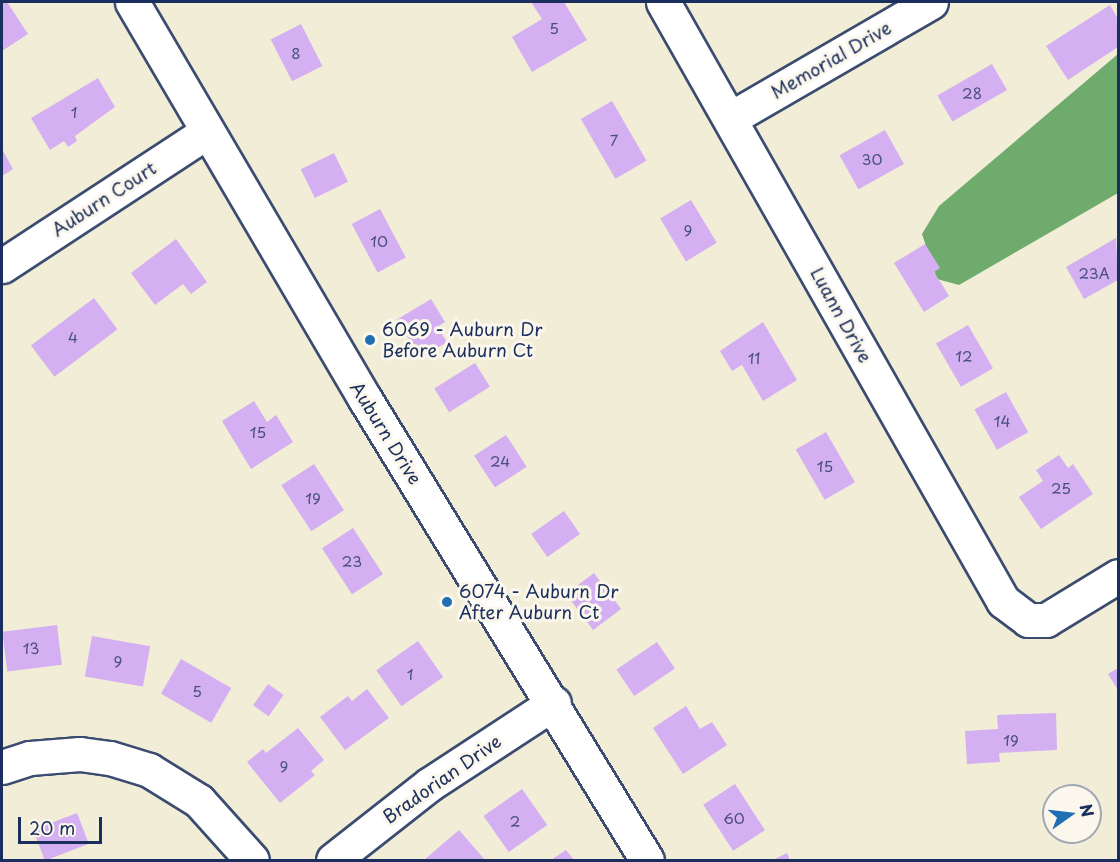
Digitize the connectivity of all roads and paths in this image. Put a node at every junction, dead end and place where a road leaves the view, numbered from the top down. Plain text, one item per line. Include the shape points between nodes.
1 (132, 2) edge
2 (663, 2) edge
3 (932, 2) edge
4 (731, 118) junction
5 (207, 132) junction
6 (2, 266) edge
7 (1119, 576) edge
8 (554, 703) junction
9 (2, 767) edge
10 (252, 861) edge
11 (333, 861) edge
12 (647, 861) edge

1 - 5 street, Auburn Drive
2 - 4 street, Luann Drive
3 - 4 street, Memorial Drive
4 - 7 street, Luann Drive via 1003,601 1028,620 1060,614
5 - 6 street, Auburn Court
5 - 8 street, Auburn Drive via 365,399
8 - 11 street, Bradorian Drive via 430,784
8 - 12 street, Auburn Drive
9 - 10 street via 30,758 81,754 149,770 200,801

